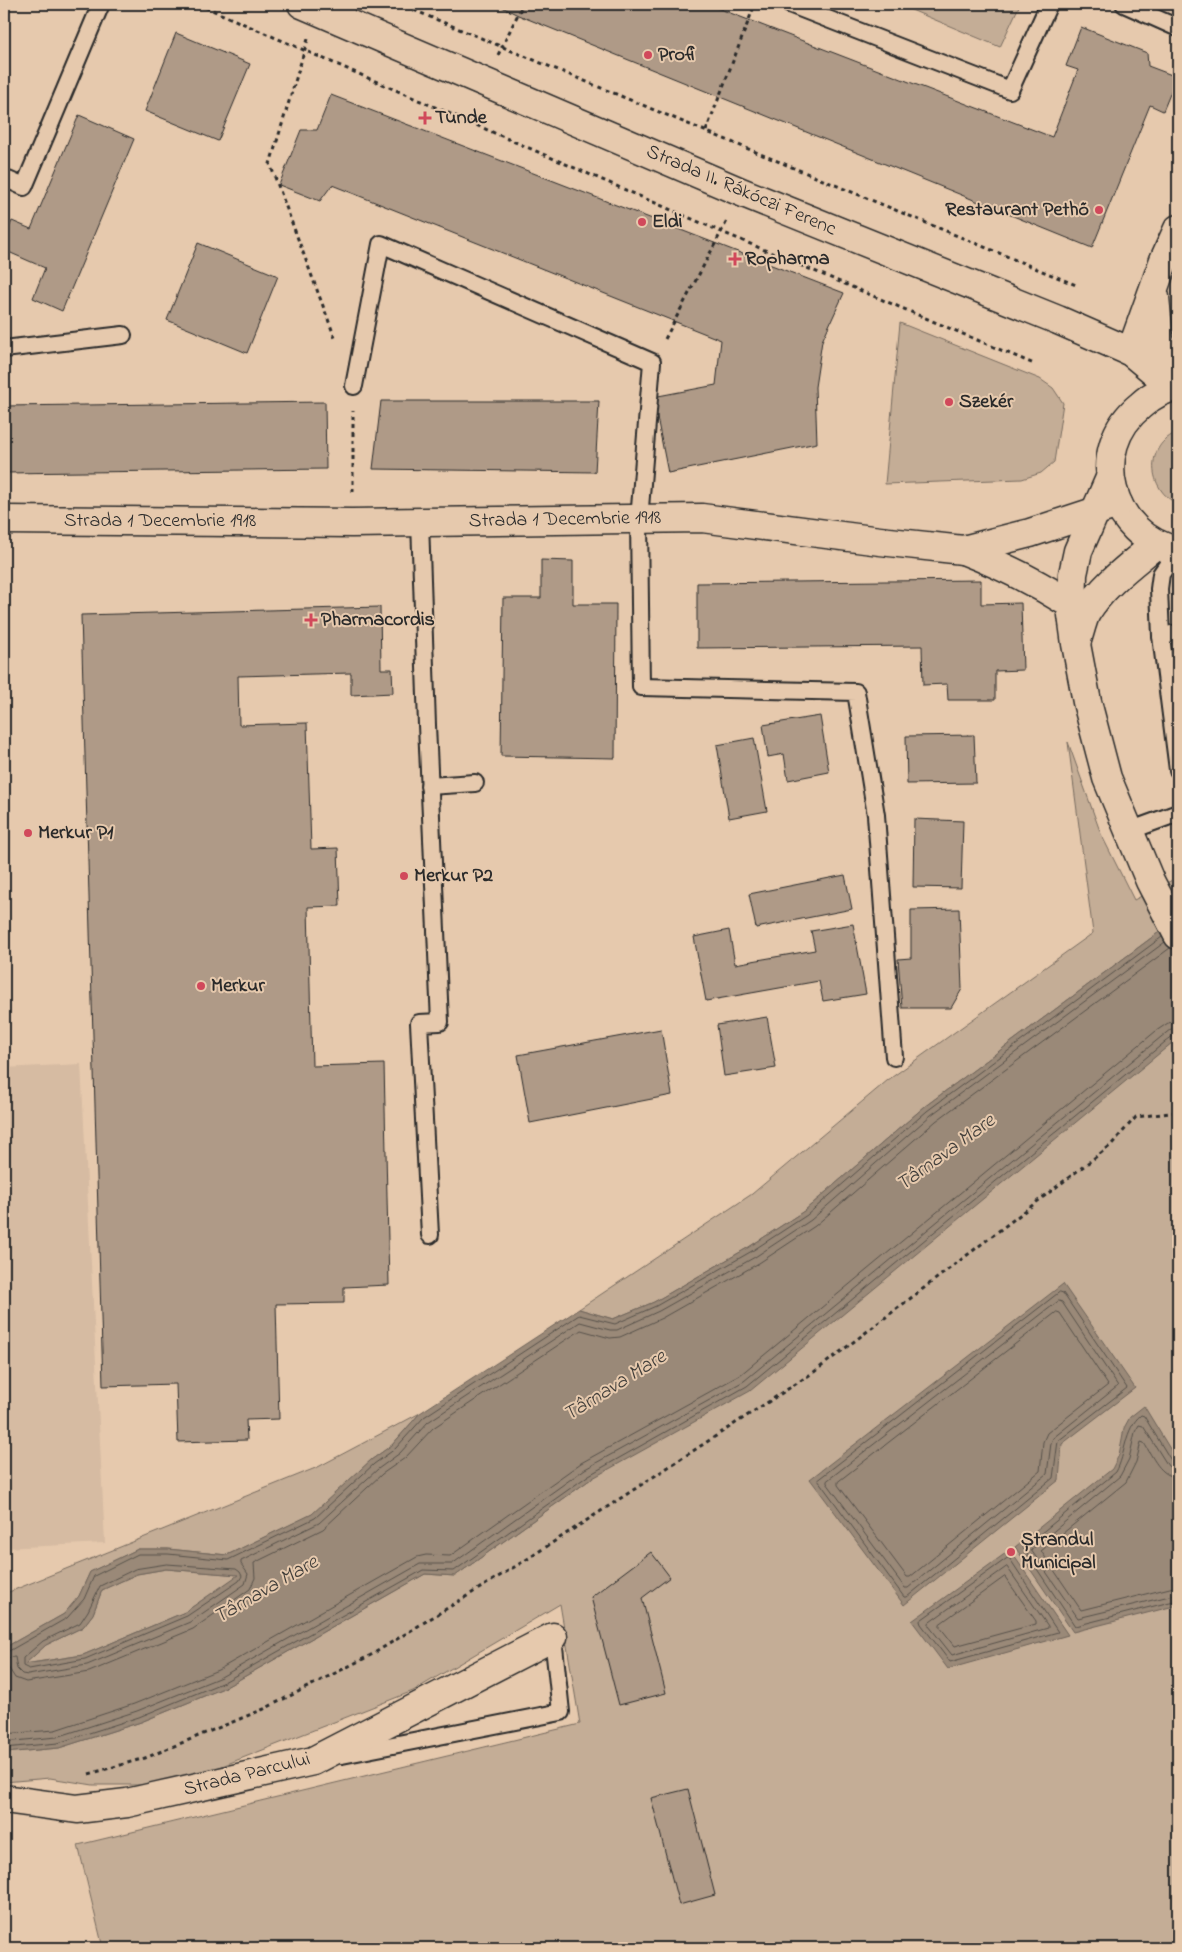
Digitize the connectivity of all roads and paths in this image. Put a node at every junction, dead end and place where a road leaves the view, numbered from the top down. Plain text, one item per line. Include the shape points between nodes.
1 (102, 4) edge
2 (198, 4) edge
3 (399, 4) edge
4 (523, 4) edge
5 (755, 4) edge
6 (789, 4) edge
7 (1049, 4) edge
8 (1124, 4) edge
9 (327, 10) edge
10 (1178, 28) edge
11 (502, 46) junction
12 (304, 49) junction
13 (486, 83) junction
14 (706, 131) junction
15 (4, 178) edge
16 (741, 192) junction
17 (722, 232) junction
18 (1177, 235) edge
19 (1076, 285) dead end
20 (1154, 291) junction
21 (123, 334) dead end
22 (336, 340) dead end
23 (4, 349) edge
24 (1131, 352) junction
25 (652, 362) junction
26 (1034, 364) dead end
27 (354, 386) joint
28 (1176, 387) edge
29 (1107, 507) junction
30 (4, 520) edge
31 (639, 520) junction
32 (420, 522) junction
33 (352, 523) junction
34 (1170, 549) edge
35 (963, 550) junction
36 (1072, 605) junction
37 (1178, 632) edge
38 (1161, 636) junction
39 (1076, 644) junction
40 (1178, 770) edge
41 (474, 783) dead end
42 (430, 786) junction
43 (1178, 813) edge
44 (1129, 831) junction
45 (1178, 935) edge
46 (894, 1057) dead end
47 (1178, 1112) edge
48 (430, 1235) dead end
49 (553, 1637) joint
50 (313, 1760) junction
51 (88, 1774) dead end
52 (4, 1799) edge

1 - 15 lane via 24,186
2 - 12 path
3 - 11 path
4 - 11 path
5 - 14 path
6 - 7 lane via 1010,90
8 - 10 lane
9 - 12 path
9 - 13 main road, Strada II. Rákóczi Ferenc
11 - 13 path
11 - 14 path
12 - 17 path
12 - 22 path via 270,164
13 - 16 main road, Strada II. Rákóczi Ferenc
14 - 19 path
16 - 17 path
16 - 24 main road, Strada II. Rákóczi Ferenc
17 - 25 path
17 - 26 path
18 - 20 main road via 1164,260
20 - 24 main road
20 - 28 main road via 1158,339
21 - 23 lane
24 - 28 main road, Strada II. Rákóczi Ferenc
25 - 27 lane via 381,244
25 - 31 lane
27 - 33 path
28 - 29 main road via 1151,396 1119,431 1111,454
29 - 34 main road via 1127,520 1140,534
29 - 35 main road, Strada 1 Decembrie 1918 via 1030,533
29 - 36 main road via 1078,550
30 - 33 main road, Strada 1 Decembrie 1918
31 - 32 main road, Strada 1 Decembrie 1918
31 - 35 main road, Strada 1 Decembrie 1918 via 702,518
31 - 46 lane via 641,687 856,692 876,815
32 - 33 main road, Strada 1 Decembrie 1918
32 - 42 lane
34 - 38 lane via 1159,589
34 - 39 main road via 1122,572 1104,590 1085,615
35 - 36 main road via 1013,570
36 - 39 main road
37 - 38 lane
38 - 40 lane
39 - 44 main road via 1107,778
41 - 42 lane
42 - 48 lane via 440,1022 419,1023
43 - 44 lane
44 - 45 main road
47 - 51 path via 1136,1117 1110,1146 814,1372 528,1558 371,1655 264,1709 145,1758
49 - 50 main road, Strada Parcului
49 - 50 lane via 561,1712
50 - 52 main road, Strada Parcului via 127,1803 77,1809

